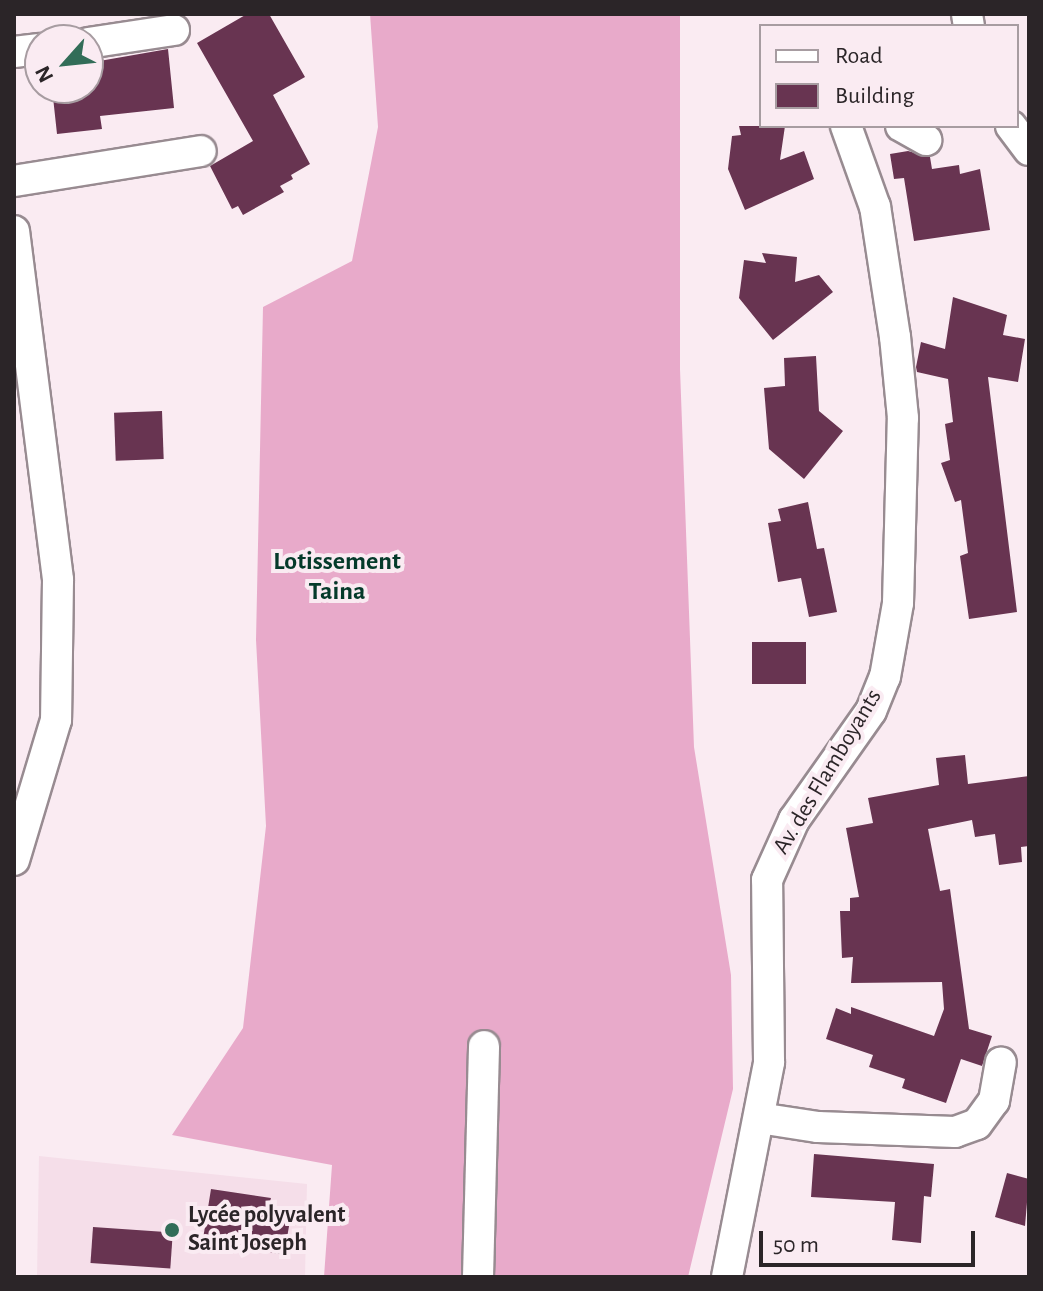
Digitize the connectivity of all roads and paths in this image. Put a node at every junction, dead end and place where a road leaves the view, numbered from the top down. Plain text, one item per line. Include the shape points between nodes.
1 (174, 30) dead end
2 (104, 41) edge
3 (847, 128) edge
4 (1012, 128) edge
5 (1029, 150) edge
6 (201, 151) dead end
7 (14, 181) edge
8 (14, 231) edge
9 (14, 860) edge
10 (484, 1046) dead end
11 (1001, 1063) dead end
12 (759, 1118) junction
13 (478, 1277) edge
14 (727, 1277) edge

1 - 2 street
3 - 12 street, Av. des Flamboyants via 875,207 895,337 903,418 899,585 893,642 871,711 794,820 767,880 772,1016
4 - 5 street
6 - 7 street
8 - 9 street via 58,580 56,720
10 - 13 street
11 - 12 street via 994,1101 977,1124 955,1132 818,1127
12 - 14 street, Av. des Flamboyants

